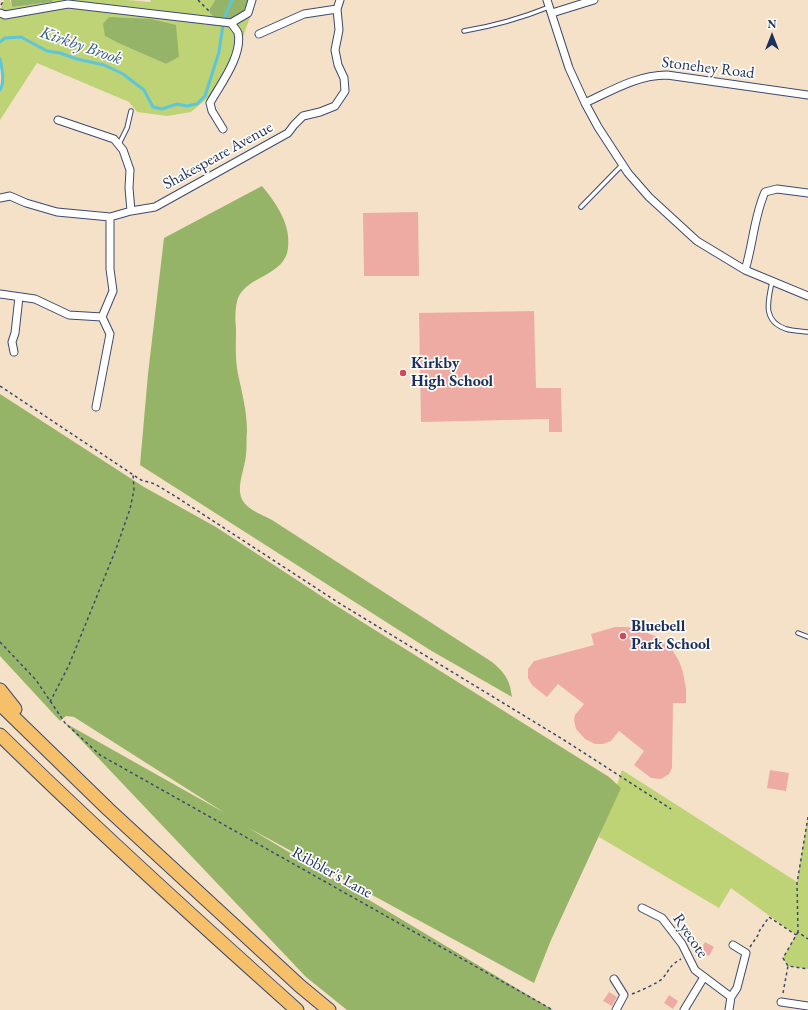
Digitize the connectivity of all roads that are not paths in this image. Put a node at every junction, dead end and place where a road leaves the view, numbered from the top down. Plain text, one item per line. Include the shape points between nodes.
1 (252, 0) edge
2 (340, 0) edge
3 (547, 0) edge
4 (594, 0) edge
5 (338, 9) junction
6 (550, 10) junction
7 (0, 12) edge
8 (231, 23) junction
9 (464, 30) dead end
10 (259, 34) dead end
11 (808, 95) edge
12 (585, 103) junction
13 (131, 111) dead end
14 (58, 120) dead end
15 (222, 129) dead end
16 (119, 144) junction
17 (622, 164) junction
18 (808, 194) edge
19 (0, 197) edge
20 (581, 208) dead end
21 (131, 211) junction
22 (110, 217) junction
23 (745, 270) junction
24 (772, 282) junction
25 (0, 294) edge
26 (808, 296) edge
27 (19, 297) junction
28 (102, 317) junction
29 (808, 332) edge
30 (14, 352) dead end
31 (96, 407) dead end
32 (798, 633) dead end
33 (808, 637) edge
34 (0, 690) edge
35 (0, 704) edge
36 (0, 735) edge
37 (0, 744) edge
38 (46, 749) junction
39 (37, 771) junction
40 (642, 908) dead end
41 (733, 944) dead end
42 (704, 977) junction
43 (614, 979) dead end
44 (731, 998) junction
45 (781, 1002) road end
46 (808, 1006) edge
47 (296, 1010) edge
48 (329, 1010) edge
49 (616, 1010) edge
50 (684, 1010) edge
51 (729, 1010) edge

1 - 8 street via 248,13
2 - 5 street, Shakespeare Avenue
3 - 6 street
4 - 6 street
5 - 10 street via 304,14
5 - 21 street, Shakespeare Avenue via 339,30 335,50 344,78 345,91 335,106 303,116 288,133 155,207
6 - 9 lane via 484,28
6 - 12 street via 569,68
7 - 8 street via 5,15 68,4
8 - 15 street via 238,32 238,46 233,63 210,103
11 - 12 street, Stonehey Road via 667,74 633,81
12 - 17 street
13 - 16 lane via 127,128
14 - 16 street via 114,139
16 - 21 street via 130,170
17 - 20 lane
17 - 23 street via 649,197 698,241
18 - 23 street via 777,189 765,192 760,202 750,257
19 - 22 street, Shakespeare Avenue via 10,196 58,212
21 - 22 street, Shakespeare Avenue
22 - 28 street via 110,269 113,292
23 - 24 street
24 - 26 street
24 - 29 lane via 767,302 770,315 776,323 786,328
25 - 27 street
27 - 28 street via 35,298 69,315
27 - 30 street via 12,342
28 - 31 street via 110,334
32 - 33 lane
34 - 38 highway
35 - 38 highway
36 - 39 highway
37 - 39 highway
38 - 48 highway
39 - 47 highway
40 - 42 street, Ryecote via 662,918 682,944 695,970
41 - 44 street, Ryecote via 746,953 737,988
42 - 44 street, Ryecote
42 - 50 street
43 - 49 street via 624,994
44 - 51 street
45 - 46 street

